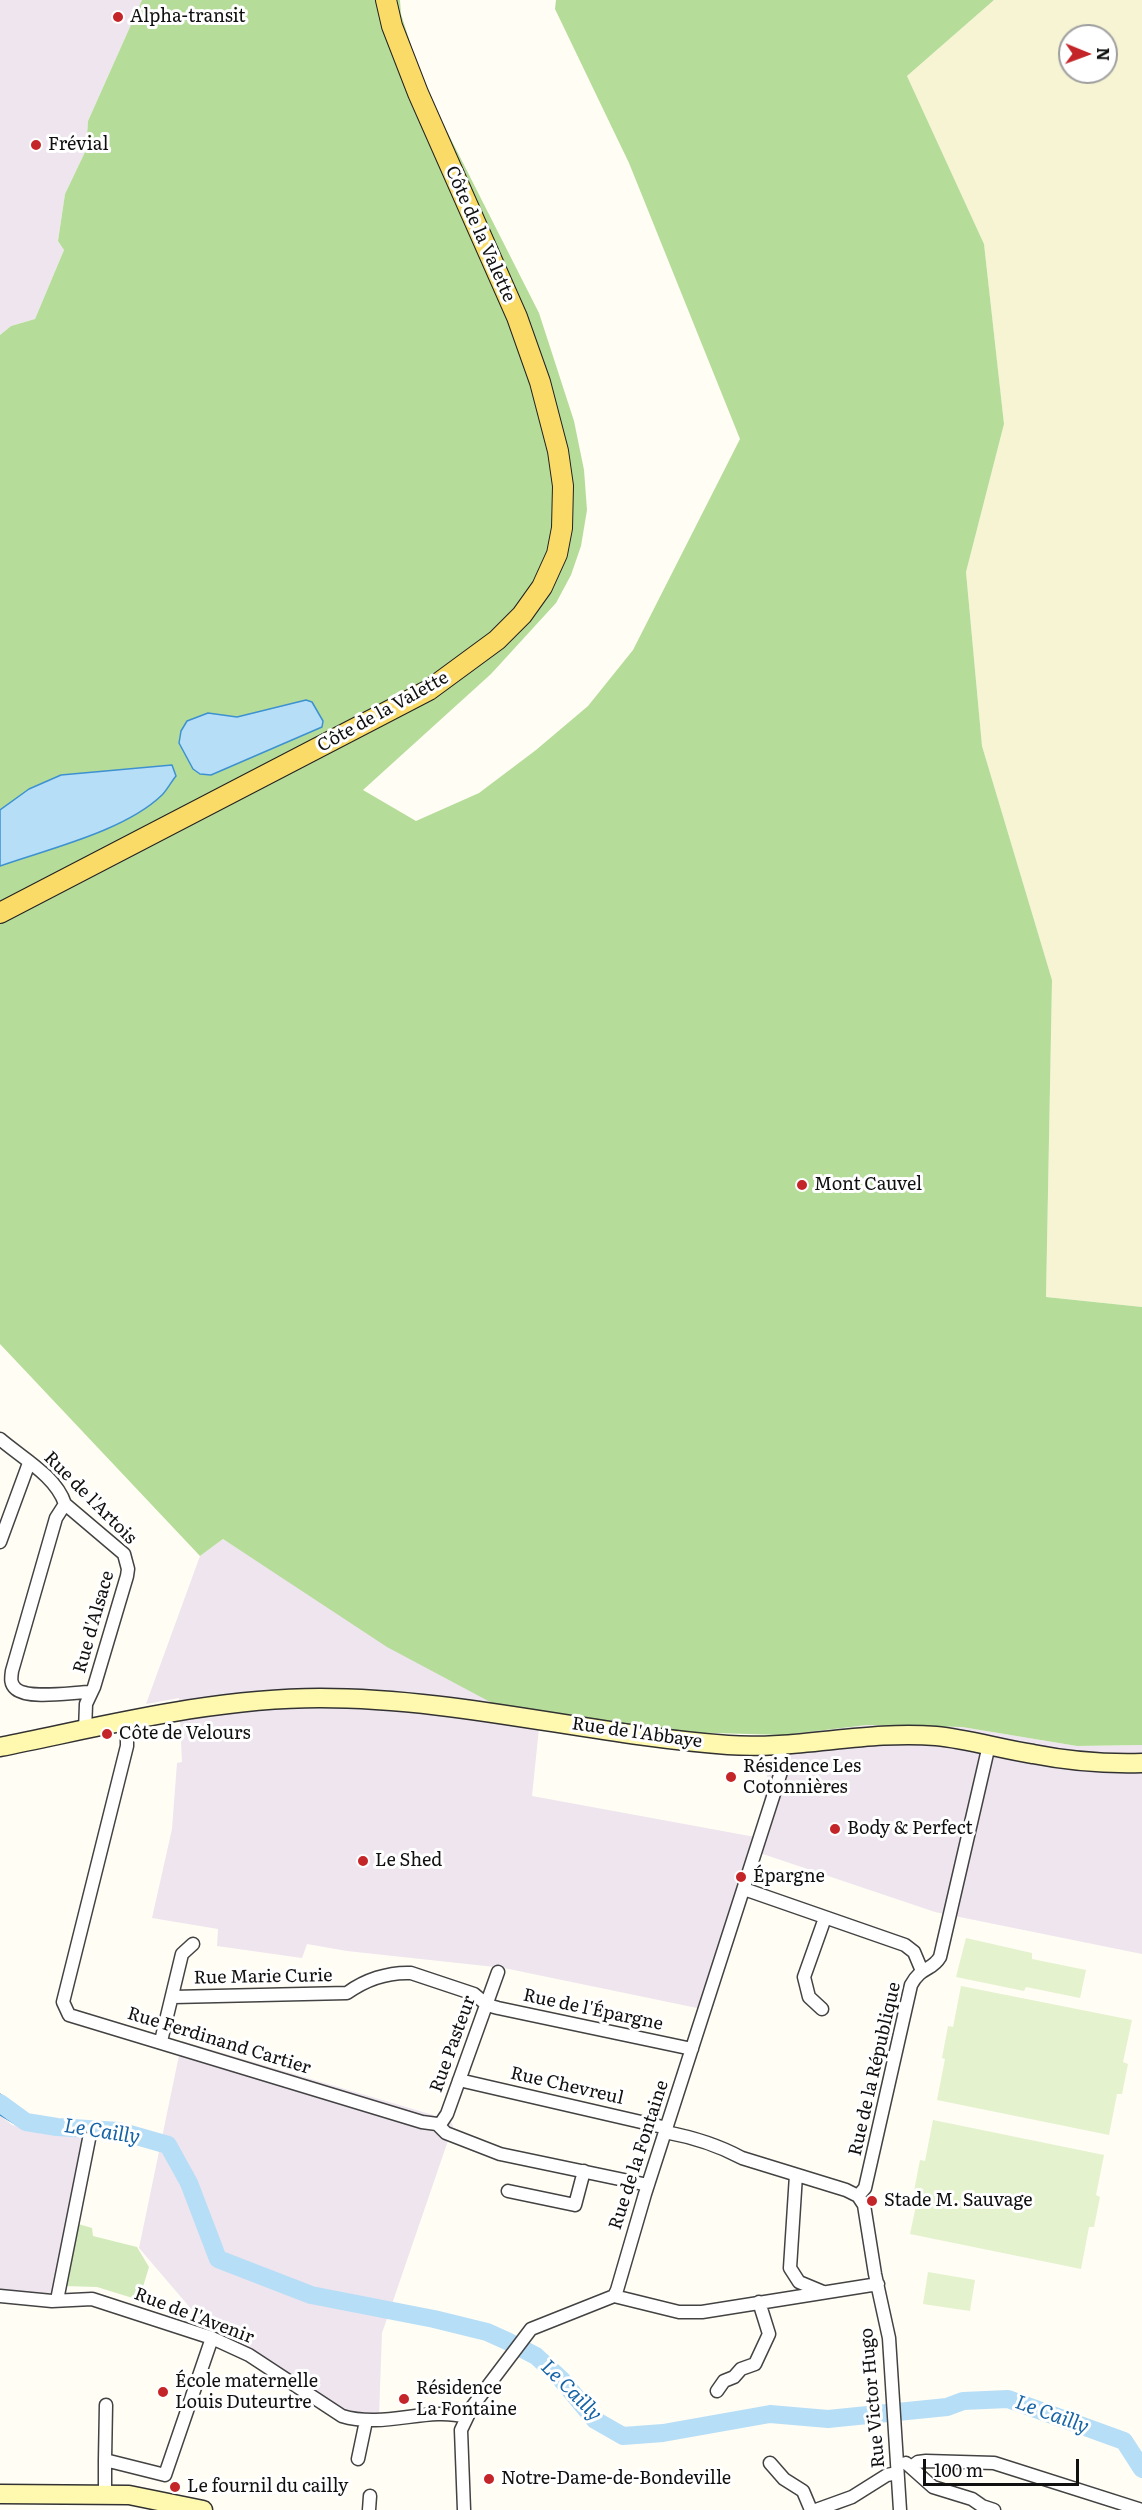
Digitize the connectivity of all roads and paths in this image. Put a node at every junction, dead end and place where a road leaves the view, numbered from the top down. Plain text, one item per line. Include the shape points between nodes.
1 (386, 0) edge
2 (0, 913) edge
3 (0, 1439) edge
4 (29, 1462) junction
5 (65, 1504) junction
6 (0, 1542) edge
7 (127, 1561) joint
8 (91, 1692) junction
9 (128, 1721) junction
10 (85, 1731) junction
11 (780, 1745) junction
12 (990, 1745) junction
13 (0, 1747) edge
14 (1142, 1763) edge
15 (744, 1889) junction
16 (825, 1918) junction
17 (193, 1944) dead end
18 (922, 1971) junction
19 (498, 1972) dead end
20 (173, 1997) junction
21 (487, 2005) junction
22 (822, 2008) dead end
23 (161, 2041) junction
24 (692, 2049) junction
25 (459, 2080) junction
26 (437, 2124) junction
27 (666, 2130) junction
28 (89, 2139) dead end
29 (584, 2171) junction
30 (796, 2175) junction
31 (648, 2185) junction
32 (508, 2191) dead end
33 (858, 2196) junction
34 (878, 2284) junction
35 (825, 2293) junction
36 (0, 2295) edge
37 (614, 2296) junction
38 (57, 2300) junction
39 (759, 2302) junction
40 (212, 2338) junction
41 (717, 2391) dead end
42 (106, 2406) dead end
43 (466, 2417) junction
44 (366, 2421) junction
45 (358, 2459) dead end
46 (105, 2460) junction
47 (770, 2463) dead end
48 (897, 2467) junction
49 (911, 2467) junction
50 (0, 2494) edge
51 (370, 2496) dead end
52 (19, 2499) junction
53 (105, 2503) edge
54 (126, 2503) edge
55 (0, 2504) edge
56 (203, 2510) edge
57 (369, 2510) edge
58 (464, 2510) edge
59 (811, 2510) edge
60 (816, 2510) edge
61 (900, 2510) edge
62 (994, 2510) edge
63 (1142, 2510) edge

1 - 2 main road, Côte de la Valette via 418,93 517,317 540,381 563,486 557,554 542,587 522,615 497,640 429,690
3 - 4 street, Rue de l'Artois
4 - 5 street, Rue de l'Artois via 57,1487
4 - 6 street
5 - 7 street, Rue de l'Artois via 120,1549
5 - 8 street, Rue d'Alsace via 56,1518 11,1681 16,1689 28,1694
7 - 8 street, Rue d'Alsace via 126,1576
8 - 10 street, Rue d'Alsace via 86,1704
9 - 10 street, Rue de l'Abbaye
9 - 11 street, Rue de l'Abbaye via 238,1704 339,1698 445,1706 700,1742
9 - 23 street, Rue Ferdinand Cartier via 127,1746 63,2002 69,2015
10 - 13 street, Rue de l'Abbaye
11 - 12 street, Rue de l'Abbaye via 936,1736
11 - 15 street, Rue de la Fontaine via 782,1772
12 - 14 street, Rue de l'Abbaye via 1065,1759
12 - 18 street via 940,1957 936,1964
15 - 16 street, Rue de la République
15 - 24 street, Rue de la Fontaine
16 - 18 street, Rue de la République via 911,1948
16 - 22 street via 804,1977 809,1997
17 - 20 street, Rue Marie Curie via 182,1954
18 - 33 street, Rue de la République via 907,1998 865,2188
19 - 21 street, Rue Pasteur
20 - 21 street, Rue Marie Curie via 347,1993 369,1981 411,1972 474,1994
20 - 23 street, Rue Marie Curie
21 - 24 street, Rue de l'Épargne
21 - 25 street, Rue Pasteur
23 - 26 street, Rue Ferdinand Cartier
24 - 27 street, Rue de la Fontaine
25 - 26 street, Rue Pasteur via 447,2114
25 - 27 street, Rue Chevreul
26 - 29 street, Rue Ferdinand Cartier via 446,2133 500,2154
27 - 30 street, Rue Chevreul
27 - 31 street, Rue de la Fontaine
28 - 38 street
29 - 31 street, Rue Ferdinand Cartier
29 - 32 street via 575,2205
30 - 33 street, Rue Chevreul
30 - 35 street via 790,2268 799,2282
31 - 37 street, Rue de la Fontaine
33 - 34 street, Rue Victor Hugo via 864,2205
34 - 35 street
34 - 48 street, Rue Victor Hugo via 889,2338
35 - 39 street
36 - 38 street, Rue de l'Avenir
37 - 39 street via 679,2312 712,2311
37 - 43 street via 531,2330
38 - 40 street, Rue de l'Avenir via 92,2299
39 - 41 street via 769,2334 755,2364 741,2368
40 - 44 street, Rue de l'Avenir via 257,2360 342,2416
40 - 46 street via 165,2475
42 - 46 street
43 - 44 street, Rue de l'Avenir via 442,2414
43 - 58 street via 461,2430
44 - 45 street
46 - 53 street
47 - 59 street via 784,2479 803,2491
48 - 49 street via 902,2461
48 - 60 street via 852,2497
48 - 61 street, Rue Victor Hugo
49 - 62 street via 933,2487
49 - 63 street via 926,2461 994,2463
50 - 52 street
51 - 57 street
52 - 53 street
52 - 55 street
53 - 54 street
54 - 56 street via 160,2502

